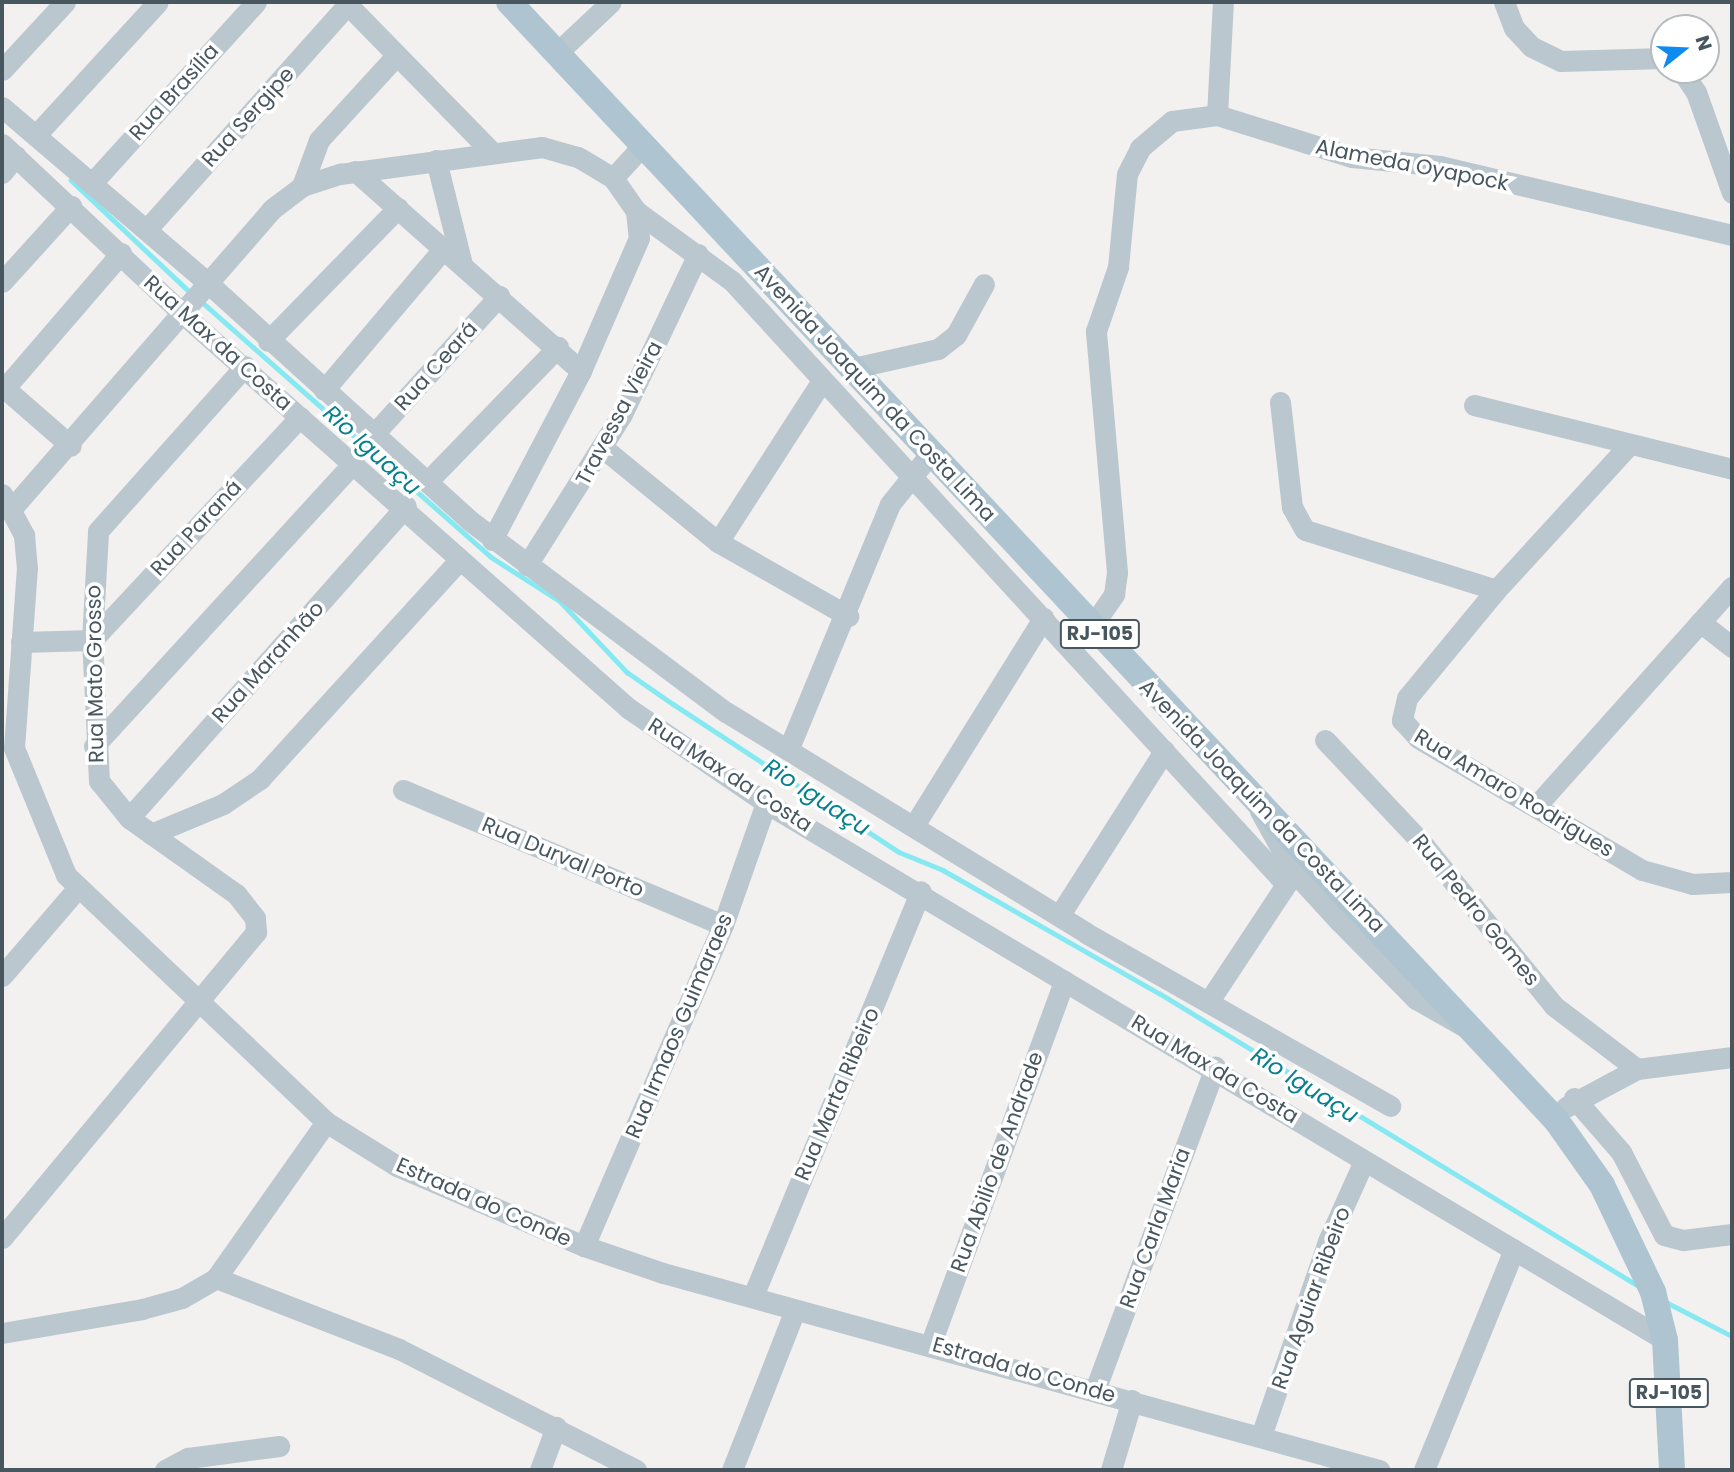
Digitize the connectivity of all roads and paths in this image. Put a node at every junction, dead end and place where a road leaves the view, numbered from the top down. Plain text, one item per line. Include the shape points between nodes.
1 (65, 2) edge
2 (158, 2) edge
3 (256, 2) edge
4 (509, 2) edge
5 (611, 2) edge
6 (1223, 2) edge
7 (1504, 2) edge
8 (347, 3) edge
9 (559, 51) junction
10 (397, 55) junction
11 (1650, 58) edge
12 (2, 70) edge
13 (1691, 84) edge
14 (2, 107) edge
15 (1217, 116) junction
16 (36, 135) junction
17 (644, 144) junction
18 (9, 150) edge
19 (492, 152) junction
20 (436, 160) junction
21 (355, 171) junction
22 (2, 173) edge
23 (613, 178) junction
24 (92, 183) junction
25 (302, 186) junction
26 (1732, 193) edge
27 (71, 206) junction
28 (398, 208) junction
29 (636, 211) junction
30 (147, 229) junction
31 (1732, 235) edge
32 (444, 248) junction
33 (121, 253) junction
34 (698, 254) junction
35 (462, 264) junction
36 (2, 282) edge
37 (984, 284) dead end
38 (208, 285) junction
39 (499, 296) junction
40 (185, 314) junction
41 (268, 341) junction
42 (558, 347) junction
43 (245, 366) junction
44 (853, 368) junction
45 (581, 371) junction
46 (820, 384) junction
47 (3, 387) edge
48 (324, 390) junction
49 (883, 401) junction
50 (1280, 402) dead end
51 (1474, 405) dead end
52 (300, 417) junction
53 (859, 424) junction
54 (373, 435) junction
55 (1629, 445) junction
56 (71, 446) junction
57 (603, 448) junction
58 (932, 453) junction
59 (354, 462) junction
60 (1732, 469) edge
61 (907, 476) junction
62 (428, 481) junction
63 (8, 500) edge
64 (406, 506) junction
65 (492, 540) junction
66 (718, 542) junction
67 (458, 560) junction
68 (527, 565) junction
69 (1732, 587) edge
70 (1496, 590) junction
71 (848, 616) junction
72 (1043, 618) junction
73 (1700, 622) junction
74 (1092, 626) junction
75 (92, 640) junction
76 (21, 642) junction
77 (1732, 647) edge
78 (1325, 740) dead end
79 (94, 746) junction
80 (789, 748) junction
81 (1164, 751) junction
82 (9, 761) edge
83 (403, 790) dead end
84 (766, 803) junction
85 (1536, 806) junction
86 (1259, 808) junction
87 (129, 818) junction
88 (915, 824) junction
89 (151, 834) junction
90 (1290, 878) junction
91 (1732, 882) edge
92 (76, 890) junction
93 (921, 891) junction
94 (1059, 916) junction
95 (723, 925) junction
96 (2, 976) edge
97 (1064, 981) junction
98 (200, 999) junction
99 (1209, 1001) junction
100 (1471, 1029) junction
101 (1732, 1057) edge
102 (1215, 1066) junction
103 (1637, 1069) junction
104 (1574, 1098) junction
105 (1390, 1106) dead end
106 (1556, 1120) junction
107 (326, 1122) junction
108 (1364, 1161) junction
109 (1732, 1234) edge
110 (2, 1238) edge
111 (584, 1246) junction
112 (1514, 1250) junction
113 (216, 1279) junction
114 (753, 1296) junction
115 (795, 1310) junction
116 (1659, 1316) junction
117 (2, 1333) edge
118 (931, 1343) junction
119 (1095, 1390) junction
120 (1132, 1400) junction
121 (556, 1427) junction
122 (1261, 1436) junction
123 (279, 1446) dead end
124 (165, 1470) edge
125 (540, 1470) edge
126 (636, 1470) edge
127 (732, 1470) edge
128 (1111, 1470) edge
129 (1380, 1470) edge
130 (1424, 1470) edge
131 (1672, 1470) edge

1 - 12 street
2 - 16 street
3 - 24 street, Rua Brasília
4 - 9 main road, Avenida Joaquim da Costa Lima / RJ-105
5 - 9 street
6 - 15 street
7 - 11 street via 1514,28 1532,47 1560,61
8 - 10 street, Rua Sergipe
8 - 30 street, Rua Sergipe
9 - 17 main road, Avenida Joaquim da Costa Lima / RJ-105
10 - 19 street, Rua Sergipe
10 - 25 street via 319,140
13 - 26 street
14 - 16 street, Rua Max da Costa
15 - 31 street, Alameda Oyapock via 1352,157 1440,166
15 - 74 street, Alameda Oyapock via 1185,116 1140,148 1127,174 1118,267 1096,331 1117,572 1114,594
16 - 24 street, Rua Max da Costa
17 - 23 street
17 - 44 main road, Avenida Joaquim da Costa Lima / RJ-105
18 - 22 street
18 - 27 street, Rua Max da Costa
19 - 20 street
19 - 23 street via 542,147 578,157
20 - 21 street
20 - 35 street
21 - 25 street
21 - 28 street
23 - 29 street
24 - 30 street, Rua Max da Costa
25 - 38 street via 272,209
27 - 33 street, Rua Max da Costa
27 - 36 street
28 - 32 street
28 - 41 street
29 - 34 street
29 - 45 street via 639,238
30 - 38 street, Rua Max da Costa
32 - 35 street
32 - 48 street
33 - 40 street, Rua Max da Costa
33 - 47 street
34 - 46 street via 732,281
34 - 57 street, Travessa Vieira
35 - 39 street
37 - 44 street via 956,335 938,349
38 - 40 street
38 - 41 street, Rua Max da Costa
39 - 42 street
39 - 54 street, Rua Ceará
40 - 43 street, Rua Max da Costa
40 - 56 street
41 - 48 street, Rua Max da Costa
42 - 45 street
42 - 62 street
43 - 52 street, Rua Max da Costa
43 - 75 street, Rua Mato Grosso via 109,518 93,544
44 - 49 main road, Avenida Joaquim da Costa Lima / RJ-105
45 - 65 street
46 - 53 street
46 - 66 street
47 - 56 street
48 - 54 street, Rua Max da Costa
49 - 53 street
49 - 58 main road, Avenida Joaquim da Costa Lima / RJ-105
50 - 70 street via 1295,514 1305,530 1330,542
51 - 55 street
52 - 59 street, Rua Max da Costa
52 - 75 street, Rua Paraná
53 - 61 street
54 - 62 street, Rua Max da Costa
55 - 60 street
55 - 70 street, Rua Amaro Rodrigues
56 - 63 street
57 - 66 street
57 - 68 street, Travessa Vieira
58 - 61 street
58 - 74 main road, Avenida Joaquim da Costa Lima / RJ-105
59 - 64 street, Rua Max da Costa
59 - 79 street
61 - 71 street
61 - 72 street
62 - 65 street, Rua Max da Costa
63 - 76 street, Estrada do Conde via 27,567
64 - 67 street, Rua Max da Costa
64 - 87 street, Rua Maranhão
65 - 68 street, Rua Max da Costa
66 - 71 street
67 - 84 street, Rua Max da Costa via 628,708
67 - 89 street via 260,779 223,804
68 - 80 street, Rua Max da Costa via 726,712
69 - 73 street
70 - 85 street, Rua Amaro Rodrigues via 1407,698 1402,720 1419,738
71 - 80 street
72 - 81 street
72 - 88 street
73 - 77 street
73 - 85 street
74 - 86 main road, Avenida Joaquim da Costa Lima / RJ-105
75 - 76 street
75 - 79 street, Rua Mato Grosso
76 - 82 street, Estrada do Conde
78 - 103 street, Rua Pedro Gomes via 1422,843 1554,1006
79 - 87 street, Rua Mato Grosso via 99,781
80 - 88 street, Rua Max da Costa
81 - 90 street
81 - 94 street
82 - 92 street, Estrada do Conde
83 - 95 street, Rua Durval Porto
84 - 93 street, Rua Max da Costa
84 - 95 street, Rua Irmaos Guimaraes
85 - 91 street, Rua Amaro Rodrigues via 1666,879
86 - 90 street
86 - 100 main road, Avenida Joaquim da Costa Lima / RJ-105
87 - 89 street, Rua Mato Grosso
88 - 94 street, Rua Max da Costa
89 - 98 street, Rua Mato Grosso via 236,894 250,909 256,932
90 - 99 street
90 - 100 street via 1409,992
92 - 96 street
92 - 98 street, Estrada do Conde
93 - 97 street, Rua Max da Costa
93 - 114 street, Rua Marta Ribeiro
94 - 99 street, Rua Max da Costa
95 - 111 street, Rua Irmaos Guimaraes
97 - 102 street, Rua Max da Costa
97 - 118 street, Rua Abilio de Andrade
98 - 107 street, Estrada do Conde
98 - 110 street
99 - 105 street, Rua Max da Costa
100 - 106 main road, Avenida Joaquim da Costa Lima / RJ-105
101 - 103 street
102 - 108 street, Rua Max da Costa
102 - 119 street, Rua Carla Maria
103 - 104 street
104 - 106 street
104 - 109 street via 1621,1152 1664,1235 1684,1240
106 - 116 main road, Avenida Joaquim da Costa Lima / RJ-105 via 1602,1185
107 - 111 street, Estrada do Conde via 397,1166
107 - 113 street
108 - 112 street, Rua Max da Costa
108 - 122 street, Rua Aguiar Ribeiro via 1328,1241
111 - 114 street, Estrada do Conde
112 - 116 street, Rua Max da Costa
112 - 130 street
113 - 117 street via 182,1298 142,1309
113 - 121 street via 399,1349
114 - 115 street, Estrada do Conde
115 - 118 street, Estrada do Conde
115 - 127 street
116 - 131 main road, Avenida Joaquim da Costa Lima / RJ-105
118 - 119 street, Estrada do Conde
119 - 120 street, Estrada do Conde
120 - 122 street, Estrada do Conde
120 - 128 street
121 - 125 street
121 - 126 street
122 - 129 street, Estrada do Conde
123 - 124 street via 188,1458

